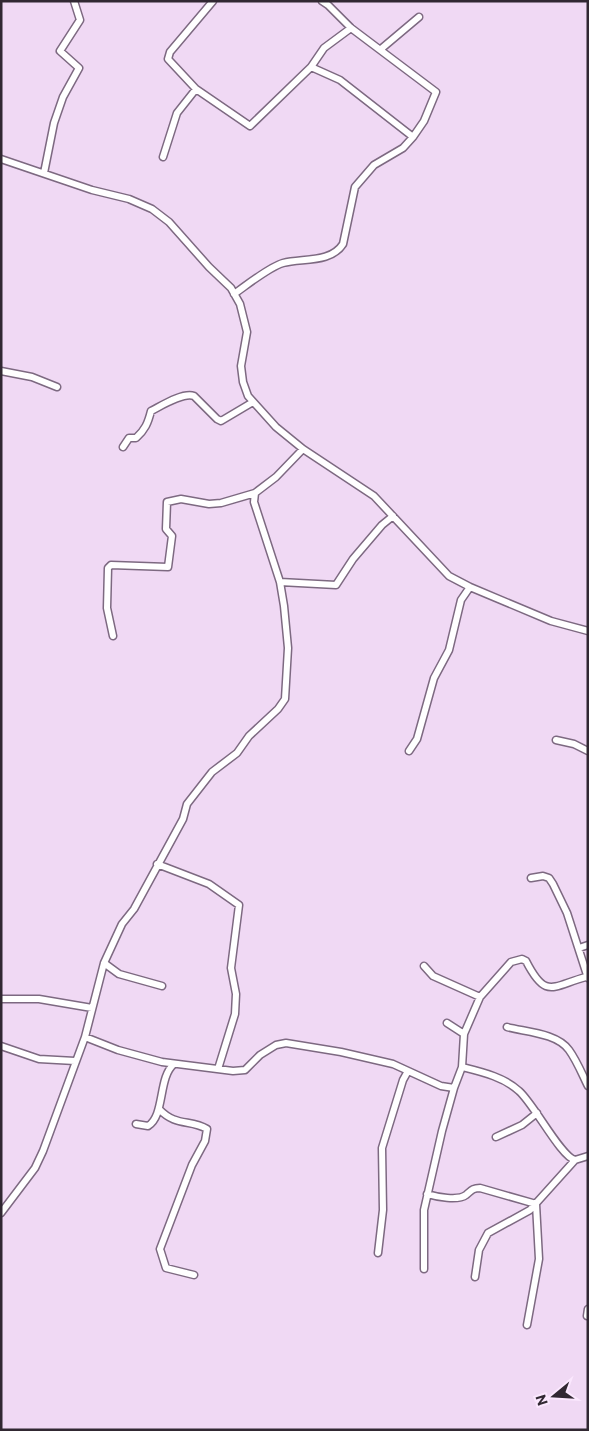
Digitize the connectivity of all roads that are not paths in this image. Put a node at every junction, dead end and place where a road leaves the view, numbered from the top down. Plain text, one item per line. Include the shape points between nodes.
1 (74, 1) edge
2 (213, 1) edge
3 (322, 1) edge
4 (418, 17) dead end
5 (351, 28) junction
6 (381, 49) junction
7 (311, 67) junction
8 (196, 89) junction
9 (413, 137) junction
10 (163, 157) dead end
11 (1, 160) edge
12 (44, 173) junction
13 (234, 294) junction
14 (1, 371) edge
15 (57, 387) dead end
16 (253, 402) junction
17 (123, 446) dead end
18 (303, 449) junction
19 (255, 493) junction
20 (393, 516) junction
21 (280, 582) junction
22 (470, 587) junction
23 (588, 631) edge
24 (113, 636) dead end
25 (556, 740) dead end
26 (409, 750) dead end
27 (588, 751) edge
28 (157, 864) junction
29 (532, 878) dead end
30 (588, 945) edge
31 (579, 948) junction
32 (104, 963) junction
33 (424, 966) dead end
34 (587, 978) edge
35 (162, 986) dead end
36 (480, 997) junction
37 (1, 999) edge
38 (92, 1008) junction
39 (447, 1023) dead end
40 (506, 1028) dead end
41 (464, 1034) junction
42 (85, 1037) junction
43 (1, 1046) edge
44 (75, 1061) junction
45 (162, 1062) junction
46 (174, 1064) junction
47 (462, 1067) junction
48 (218, 1069) junction
49 (167, 1070) junction
50 (408, 1071) junction
51 (588, 1086) edge
52 (454, 1088) junction
53 (159, 1109) junction
54 (538, 1113) junction
55 (136, 1124) dead end
56 (496, 1137) dead end
57 (588, 1156) edge
58 (575, 1160) junction
59 (427, 1194) junction
60 (536, 1204) junction
61 (1, 1213) edge
62 (378, 1253) dead end
63 (424, 1269) dead end
64 (194, 1275) dead end
65 (475, 1277) dead end
66 (527, 1325) dead end

1 - 12 street via 80,20 60,51 79,68 63,97 54,123
2 - 8 street via 170,52 168,59
3 - 5 street
4 - 6 street
5 - 6 street
5 - 7 street via 324,48
6 - 9 street via 436,92 424,121
7 - 8 street via 250,126
7 - 9 street via 340,80
8 - 10 street via 177,113
9 - 13 street via 403,148 374,165 355,187 343,244 338,252 281,263
11 - 12 street
12 - 13 street via 152,209 169,222
13 - 16 street via 247,332 241,366 243,382
14 - 15 street via 32,377
16 - 17 street via 221,421 194,396 182,396 150,412 144,429
16 - 18 street via 276,428
18 - 19 street
18 - 20 street via 374,496
19 - 21 street via 257,517
19 - 24 street via 221,503 181,499 167,502 166,529 172,536 168,567 120,564 108,568 107,608
20 - 21 street via 353,559 336,585
20 - 22 street via 449,576
21 - 28 street via 288,648 285,700 249,736 237,753 212,772 198,789
22 - 23 street via 551,621
22 - 26 street via 461,600 449,650 434,678 417,739
25 - 27 street
28 - 32 street via 134,909 122,924
28 - 48 street via 209,884 239,905 231,968 236,994 235,1014
29 - 31 street via 549,878 567,913
30 - 31 street
31 - 34 street
32 - 35 street via 119,974
32 - 38 street
33 - 36 street via 433,976
34 - 36 street via 564,986 546,986 534,978 526,962 515,960
36 - 41 street
37 - 38 street via 39,998
38 - 42 street
39 - 41 street
40 - 51 street via 556,1039 564,1044
41 - 47 street
42 - 44 street
42 - 45 street
43 - 44 street via 39,1059
44 - 61 street via 66,1093 35,1168
45 - 46 street
45 - 49 street
46 - 48 street
46 - 49 street
47 - 52 street
47 - 54 street via 487,1073 518,1090
48 - 50 street via 245,1070 260,1055 286,1043 393,1064
49 - 53 street
50 - 52 street via 441,1086
50 - 62 street via 402,1080 382,1148 383,1210
52 - 59 street
53 - 55 street via 151,1124
53 - 64 street via 175,1120 207,1129 208,1135 192,1165 160,1249 166,1268
54 - 56 street
54 - 58 street via 566,1155
57 - 58 street
58 - 60 street
59 - 60 street via 446,1199 465,1196 474,1188 480,1188
59 - 63 street
60 - 65 street via 488,1233 479,1250
60 - 66 street via 539,1259

